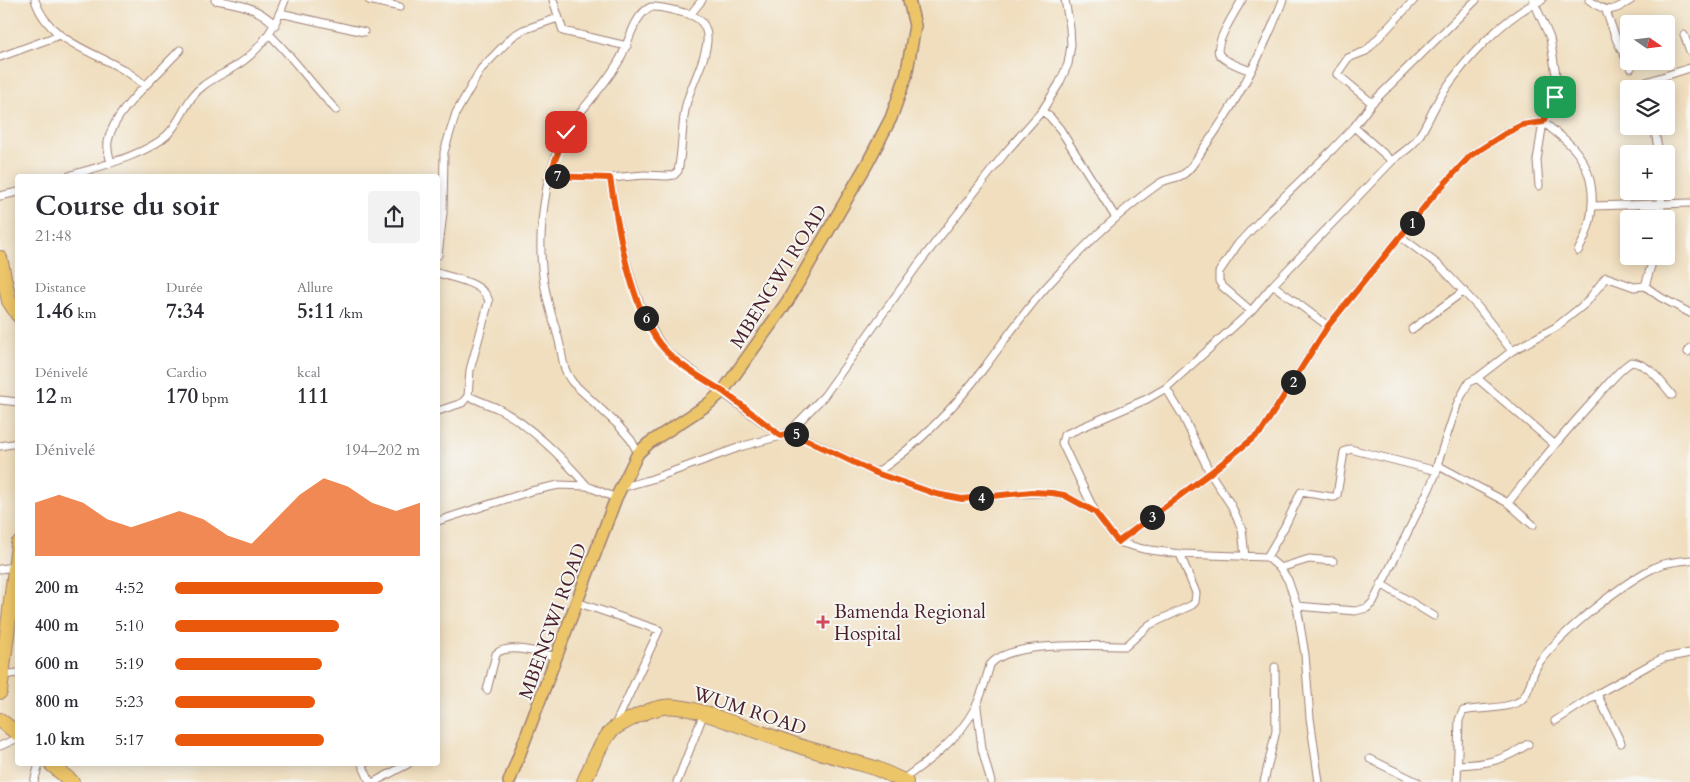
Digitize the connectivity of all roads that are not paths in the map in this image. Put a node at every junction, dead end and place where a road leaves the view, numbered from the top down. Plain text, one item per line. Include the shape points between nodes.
1 (35, 0) edge
2 (215, 0) edge
3 (285, 0) edge
4 (369, 0) edge
5 (553, 0) edge
6 (702, 0) edge
7 (909, 0) edge
8 (1065, 0) edge
9 (1242, 0) edge
10 (1283, 0) edge
11 (1414, 0) edge
12 (1476, 0) edge
13 (1542, 0) edge
14 (1589, 0) edge
15 (1631, 0) edge
16 (1533, 2) edge
17 (659, 3) edge
18 (400, 7) dead end
19 (1606, 11) junction
20 (280, 13) junction
21 (690, 15) junction
22 (558, 18) junction
23 (275, 25) junction
24 (364, 32) dead end
25 (269, 34) junction
26 (60, 35) junction
27 (1684, 36) dead end
28 (627, 46) junction
29 (1620, 47) edge
30 (180, 50) dead end
31 (1690, 51) edge
32 (0, 57) edge
33 (1690, 68) edge
34 (1251, 71) junction
35 (1652, 80) edge
36 (145, 86) junction
37 (1372, 103) junction
38 (336, 110) dead end
39 (1042, 111) junction
40 (1543, 122) junction
41 (1354, 127) junction
42 (1392, 161) junction
43 (111, 162) junction
44 (75, 174) edge
45 (549, 176) junction
46 (610, 178) junction
47 (1539, 186) dead end
48 (15, 193) edge
49 (0, 196) edge
50 (1661, 200) edge
51 (1690, 202) edge
52 (1661, 205) junction
53 (1593, 206) junction
54 (1661, 210) edge
55 (1116, 218) junction
56 (1401, 237) junction
57 (440, 238) edge
58 (1578, 251) dead end
59 (0, 258) edge
60 (1651, 265) edge
61 (440, 274) edge
62 (1274, 285) junction
63 (1645, 286) junction
64 (1464, 291) junction
65 (15, 310) edge
66 (1252, 311) junction
67 (1690, 313) edge
68 (1328, 326) junction
69 (1412, 329) dead end
70 (1512, 352) junction
71 (1478, 378) junction
72 (1166, 388) junction
73 (723, 391) junction
74 (1672, 395) dead end
75 (468, 396) junction
76 (0, 400) edge
77 (15, 402) edge
78 (440, 410) edge
79 (790, 432) junction
80 (781, 436) junction
81 (15, 444) edge
82 (1554, 444) junction
83 (0, 446) edge
84 (638, 453) junction
85 (1437, 468) junction
86 (876, 473) junction
87 (1210, 473) junction
88 (587, 486) junction
89 (618, 493) junction
90 (1508, 503) junction
91 (1095, 512) junction
92 (440, 521) edge
93 (1533, 525) dead end
94 (1118, 542) junction
95 (1180, 554) junction
96 (1245, 557) junction
97 (1267, 558) junction
98 (1690, 560) edge
99 (15, 561) edge
100 (1333, 561) dead end
101 (14, 567) junction
102 (1280, 568) junction
103 (0, 569) edge
104 (1381, 584) junction
105 (576, 602) junction
106 (1297, 606) junction
107 (1434, 616) dead end
108 (1690, 653) edge
109 (556, 657) junction
110 (1275, 667) dead end
111 (15, 673) edge
112 (2, 675) junction
113 (487, 690) dead end
114 (0, 692) edge
115 (1597, 694) junction
116 (976, 706) junction
117 (704, 713) junction
118 (0, 720) edge
119 (1555, 721) dead end
120 (613, 729) junction
121 (15, 735) edge
122 (15, 738) edge
123 (1621, 743) dead end
124 (1528, 744) dead end
125 (0, 746) edge
126 (1370, 759) dead end
127 (1458, 765) junction
128 (38, 766) edge
129 (53, 766) edge
130 (363, 766) edge
131 (404, 766) edge
132 (903, 781) edge
133 (34, 782) edge
134 (72, 782) edge
135 (372, 782) edge
136 (509, 782) edge
137 (584, 782) edge
138 (676, 782) edge
139 (991, 782) edge
140 (1264, 782) edge
141 (1319, 782) edge
142 (1416, 782) edge
143 (1457, 782) edge

1 - 26 street via 46,20
2 - 23 street via 246,5
3 - 20 street
4 - 18 street
5 - 22 street
6 - 21 street
7 - 73 main road, MBENGWI ROAD via 914,34 906,76 891,118 787,302
8 - 39 street via 1071,44 1068,64
9 - 34 street via 1218,49 1224,58
10 - 34 street
11 - 37 street via 1366,51 1348,58 1337,74
12 - 37 street
13 - 16 street
14 - 19 street
15 - 19 street via 1613,11
16 - 40 street via 1550,38 1558,87
16 - 42 street via 1480,47 1459,70 1414,143
17 - 21 street
17 - 28 street via 640,14
19 - 29 street
20 - 23 street
20 - 24 street
21 - 46 street via 705,26 708,39 685,106 678,170 667,176
22 - 28 street via 565,32
22 - 57 street via 513,36 481,69 459,108 444,152
23 - 25 street
25 - 38 street via 290,54
25 - 43 street via 245,60 196,91 168,134 153,146
26 - 32 street
26 - 36 street via 125,71
27 - 31 street
28 - 45 street via 610,76 566,132
30 - 36 street
33 - 35 street
34 - 55 street via 1215,133 1186,172 1160,183
36 - 43 street via 120,114 109,136
37 - 41 street
39 - 55 street via 1060,130
39 - 79 street via 954,216 824,396
40 - 47 street via 1536,160
40 - 53 street via 1574,150 1586,166
40 - 56 street via 1522,125 1470,156
41 - 42 street
41 - 66 street via 1265,215 1238,244 1219,272 1222,286
42 - 62 street
43 - 44 street
45 - 46 street
45 - 84 street via 541,219 540,247 546,295 564,368 573,383 627,435
46 - 73 street via 630,277 655,337 666,351
48 - 49 street
50 - 52 street
51 - 52 street
52 - 53 street
52 - 54 street
53 - 58 street via 1586,238
55 - 86 street via 1048,285 957,401 908,449
56 - 64 street via 1440,266
56 - 68 street
59 - 65 highway via 9,301
60 - 63 street
61 - 75 street via 480,289 489,301 470,370
62 - 66 street
62 - 68 street
63 - 67 street
63 - 70 street via 1606,277 1586,303 1556,327
64 - 69 street
64 - 70 street
66 - 72 street
68 - 87 street via 1261,432
70 - 71 street
71 - 82 street
71 - 85 street via 1469,382 1458,402
72 - 87 street
72 - 91 street via 1064,435 1062,443
73 - 80 street
73 - 84 main road, MBENGWI ROAD
74 - 82 street via 1649,369 1641,363 1631,362 1618,371
75 - 78 street via 462,403
75 - 88 street via 515,420 550,447
76 - 77 street
79 - 80 street
79 - 86 street
80 - 89 street via 744,446
81 - 83 street
82 - 90 street
84 - 89 main road, MBENGWI ROAD
85 - 90 street
85 - 97 street via 1347,450 1335,498 1301,492
85 - 104 street
86 - 91 street via 936,494 962,499 1012,494 1064,495
87 - 94 street
87 - 96 street via 1242,529
88 - 89 street
88 - 92 street via 545,487
89 - 105 main road, MBENGWI ROAD
90 - 93 street
91 - 94 street
94 - 95 street
95 - 96 street
95 - 116 street via 1196,593 1192,605 1149,625 1126,646 1037,647 1004,655 990,665
96 - 97 street
97 - 102 street
98 - 127 street via 1661,565 1634,579 1580,620 1537,664 1524,698 1517,703 1463,711 1459,720
99 - 101 highway
100 - 102 street via 1309,559
101 - 103 street
101 - 112 highway
102 - 106 street
104 - 106 street via 1367,608 1355,611
104 - 107 street
105 - 109 main road, MBENGWI ROAD
105 - 120 street via 659,630
106 - 141 street
108 - 115 street via 1664,658
109 - 113 street via 515,648 499,650
109 - 136 main road, MBENGWI ROAD
110 - 140 street via 1276,731
111 - 112 street
112 - 114 highway
115 - 119 street
115 - 123 street
116 - 132 street via 963,728
116 - 139 street
117 - 120 highway, WUM ROAD via 694,709 656,707
117 - 132 highway, WUM ROAD via 875,768
117 - 138 street
118 - 121 highway
120 - 137 highway, WUM ROAD
122 - 125 street
124 - 127 street via 1512,755 1483,764
126 - 142 street
127 - 143 street
128 - 133 street
129 - 134 highway
130 - 135 street
131 - 135 street

